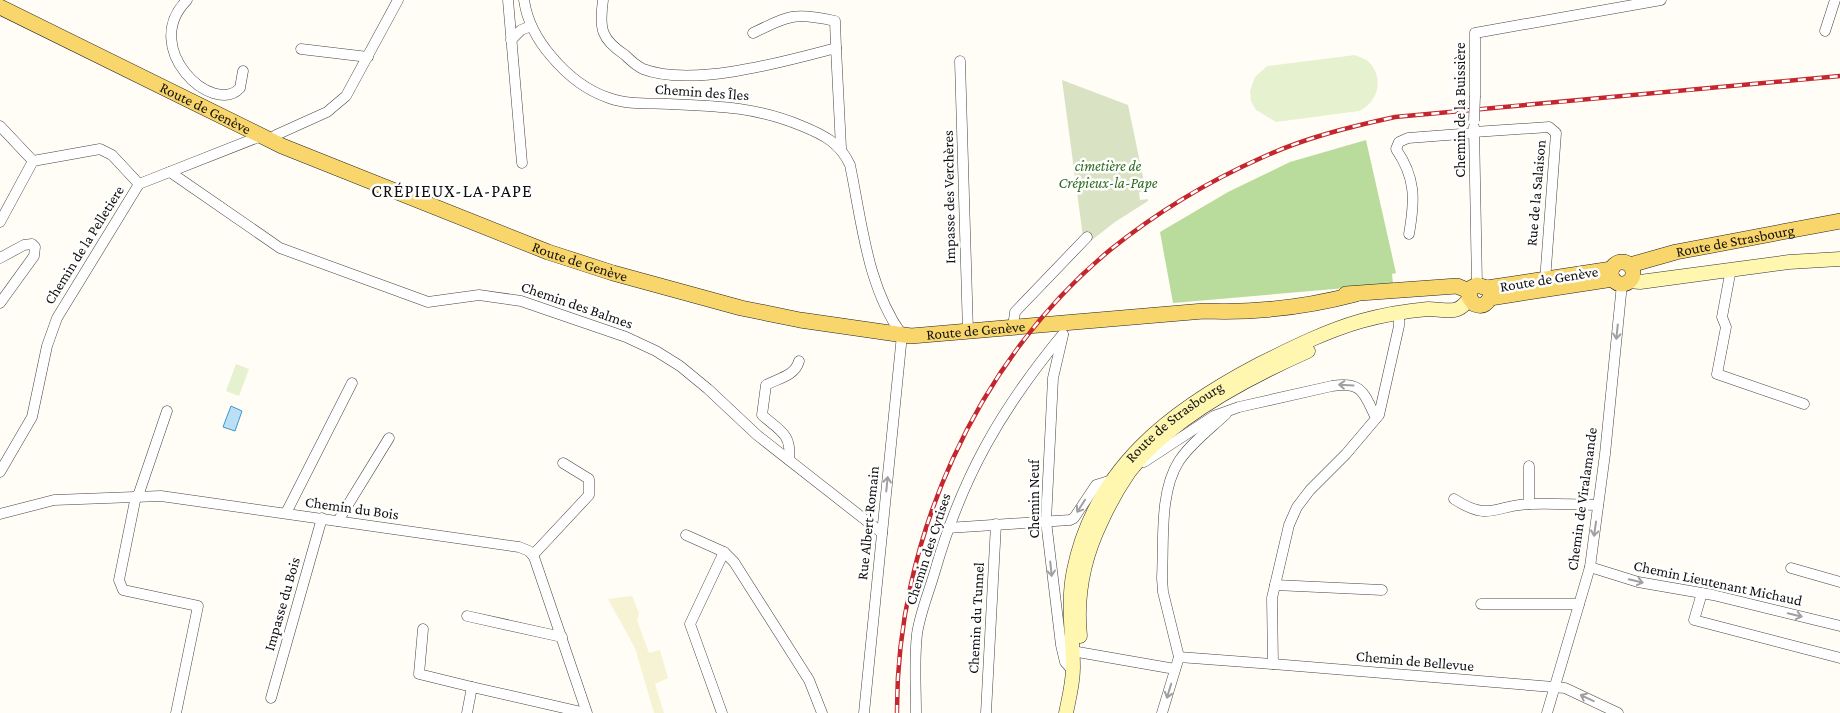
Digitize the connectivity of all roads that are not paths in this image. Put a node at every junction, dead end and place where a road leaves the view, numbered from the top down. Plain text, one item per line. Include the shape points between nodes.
1 (187, 0) edge
2 (398, 0) edge
3 (508, 0) edge
4 (524, 0) edge
5 (603, 0) edge
6 (1661, 0) edge
7 (1835, 0) edge
8 (0, 7) edge
9 (531, 26) junction
10 (1825, 31) dead end
11 (753, 33) dead end
12 (511, 40) junction
13 (836, 48) junction
14 (301, 49) dead end
15 (368, 57) junction
16 (960, 61) dead end
17 (243, 71) dead end
18 (207, 91) junction
19 (199, 105) junction
20 (0, 126) edge
21 (1474, 133) junction
22 (266, 138) junction
23 (840, 148) junction
24 (33, 161) junction
25 (522, 163) dead end
26 (170, 172) junction
27 (139, 184) junction
28 (0, 222) edge
29 (1840, 222) edge
30 (1409, 234) dead end
31 (1087, 237) dead end
32 (0, 258) edge
33 (1840, 259) edge
34 (1731, 269) junction
35 (1623, 275) junction
36 (1545, 281) junction
37 (1478, 294) junction
38 (0, 303) edge
39 (1399, 316) junction
40 (1013, 328) junction
41 (1063, 329) junction
42 (968, 332) junction
43 (902, 335) junction
44 (799, 361) dead end
45 (352, 383) dead end
46 (1804, 404) dead end
47 (167, 411) dead end
48 (1228, 412) junction
49 (1376, 418) junction
50 (389, 438) dead end
51 (789, 460) junction
52 (563, 463) dead end
53 (1529, 466) dead end
54 (1130, 471) junction
55 (0, 472) edge
56 (1112, 480) junction
57 (137, 496) junction
58 (1454, 500) dead end
59 (1529, 504) junction
60 (1598, 505) junction
61 (286, 513) junction
62 (0, 514) edge
63 (322, 518) junction
64 (338, 521) junction
65 (1046, 521) junction
66 (996, 524) junction
67 (947, 528) junction
68 (882, 533) junction
69 (686, 535) dead end
70 (724, 552) junction
71 (533, 555) junction
72 (1590, 567) junction
73 (1791, 568) dead end
74 (1840, 582) edge
75 (1275, 585) junction
76 (1382, 590) dead end
77 (1702, 593) junction
78 (1481, 604) dead end
79 (1579, 604) junction
80 (467, 616) dead end
81 (1840, 625) edge
82 (423, 629) dead end
83 (562, 637) junction
84 (1077, 651) junction
85 (1179, 657) junction
86 (1840, 658) edge
87 (1273, 664) junction
88 (1175, 669) junction
89 (1073, 671) junction
90 (472, 687) junction
91 (1554, 687) junction
92 (271, 698) dead end
93 (176, 713) edge
94 (467, 713) edge
95 (587, 713) edge
96 (722, 713) edge
97 (822, 713) edge
98 (864, 713) edge
99 (916, 713) edge
100 (986, 713) edge
101 (1066, 713) edge
102 (1075, 713) edge
103 (1162, 713) edge
104 (1547, 713) edge
105 (1618, 713) edge

1 - 18 street via 178,9 171,26 173,50 182,69
2 - 15 street, Chemin de la Pelletiere
3 - 12 street
4 - 9 street, Chemin des Îles
5 - 13 street via 603,34 607,42 642,68 662,73 709,74 772,64
6 - 21 street, Chemin de la Buissière, bridge via 1475,33
7 - 10 street
8 - 19 main road, Route de Genève
9 - 12 street
9 - 23 street, Chemin des Îles via 545,50 568,76 610,99 762,111 819,133
11 - 13 street via 789,16 807,14 835,21
12 - 25 street
13 - 23 street
14 - 15 street
15 - 22 street, Chemin de la Pelletiere via 352,87 336,106
16 - 42 street, Impasse des Verchères
17 - 18 street via 240,88 236,92 224,95
18 - 19 street
19 - 22 main road, Route de Genève
20 - 24 street
21 - 30 street via 1408,138 1399,142 1396,149 1404,161 1414,200
21 - 36 street, Rue de la Salaison via 1549,127 1556,133
21 - 37 street, Chemin de la Buissière
22 - 26 street, Chemin de la Pelletiere
22 - 43 main road, Route de Genève via 548,252 614,274 741,308
23 - 43 street, Chemin des Îles via 850,165 875,283
24 - 27 street via 100,149 112,155
24 - 28 street
26 - 27 street, Chemin de la Pelletiere
26 - 51 street, Chemin des Balmes via 280,248 420,299 437,302 479,295 522,301 649,347 680,366
27 - 55 street, Chemin de la Pelletiere via 57,318 47,346 32,417
29 - 35 main road, Route de Strasbourg via 1676,252
31 - 40 street via 1015,312
32 - 38 street via 24,245 35,247 34,256
33 - 34 main road
34 - 35 main road via 1649,279
34 - 46 street via 1722,317 1726,327 1717,374
35 - 36 main road, Route de Genève
35 - 37 main road, Route de Genève
35 -> 60 street, Chemin de Viralamande
36 - 37 main road, Route de Genève
37 - 39 main road, Route de Strasbourg via 1459,315
37 - 41 main road, Route de Genève via 1457,286 1323,294
39 - 49 street via 1382,408
39 - 54 main road, Route de Strasbourg via 1354,328 1193,413 1158,441
39 - 56 main road, Route de Strasbourg via 1342,328 1286,351 1211,391 1153,434
40 - 41 main road, Route de Genève
40 - 42 main road, Route de Genève
41 - 65 street, Chemin Neuf via 1054,378
41 - 67 street, Chemin des Cytises via 988,439
42 - 43 main road, Route de Genève
68 -> 43 street, Rue Albert-Romain
44 - 51 street via 792,373 766,385 762,415 787,438
45 - 61 street
47 - 57 street
49 -> 48 street via 1363,391 1352,384
48 - 54 street via 1214,416
48 - 85 street via 1191,446 1169,482 1162,578
49 - 75 street via 1297,506 1289,525
50 - 64 street
51 - 68 street, Chemin des Balmes
52 - 71 street via 589,479 589,495
53 - 59 street
54 - 84 main road, Route de Strasbourg via 1112,497 1090,544 1080,586
56 -> 65 street via 1096,485 1074,518
56 - 84 main road, Route de Strasbourg via 1087,527 1074,568 1070,601
57 - 61 street, Chemin du Bois via 175,497
57 - 62 street, Chemin du Bois via 44,501
57 - 93 street via 118,580 120,587 198,606
58 - 59 street via 1470,510 1484,512
59 - 60 street
60 -> 72 street, Chemin de Viralamande
61 - 63 street, Chemin du Bois
63 - 64 street, Chemin du Bois
63 - 92 street, Impasse du Bois
64 - 71 street, Chemin du Bois via 519,547
65 - 66 street
65 -> 89 street, Chemin Neuf via 1061,645 1065,662
66 - 67 street
66 - 100 street, Chemin du Tunnel
67 - 99 street, Chemin des Cytises via 918,631
68 - 98 street, Rue Albert-Romain
69 - 70 street
70 - 96 street via 690,624
70 - 97 street via 734,562 809,680
71 - 83 street
72 -> 77 street, Chemin Lieutenant Michaud via 1638,582
72 - 79 street, Chemin de Viralamande
73 - 74 street
75 - 76 street
75 - 87 street via 1272,598
77 -> 81 street, Chemin Lieutenant Michaud
77 - 86 street via 1694,620
78 - 79 street
79 - 91 street, Chemin de Viralamande
80 - 83 street
82 - 90 street via 420,674
83 - 95 street
84 - 88 street
84 - 89 main road, Route de Strasbourg
84 - 102 main road, Route de Strasbourg via 1080,691
85 - 87 street, Chemin de Bellevue
85 - 88 street
87 - 91 street, Chemin de Bellevue
88 -> 103 street
89 - 101 main road, Route de Strasbourg
90 - 94 street
90 - 95 street
91 - 104 street, Chemin de Viralamande
105 -> 91 street, Chemin de Bellevue via 1565,688

